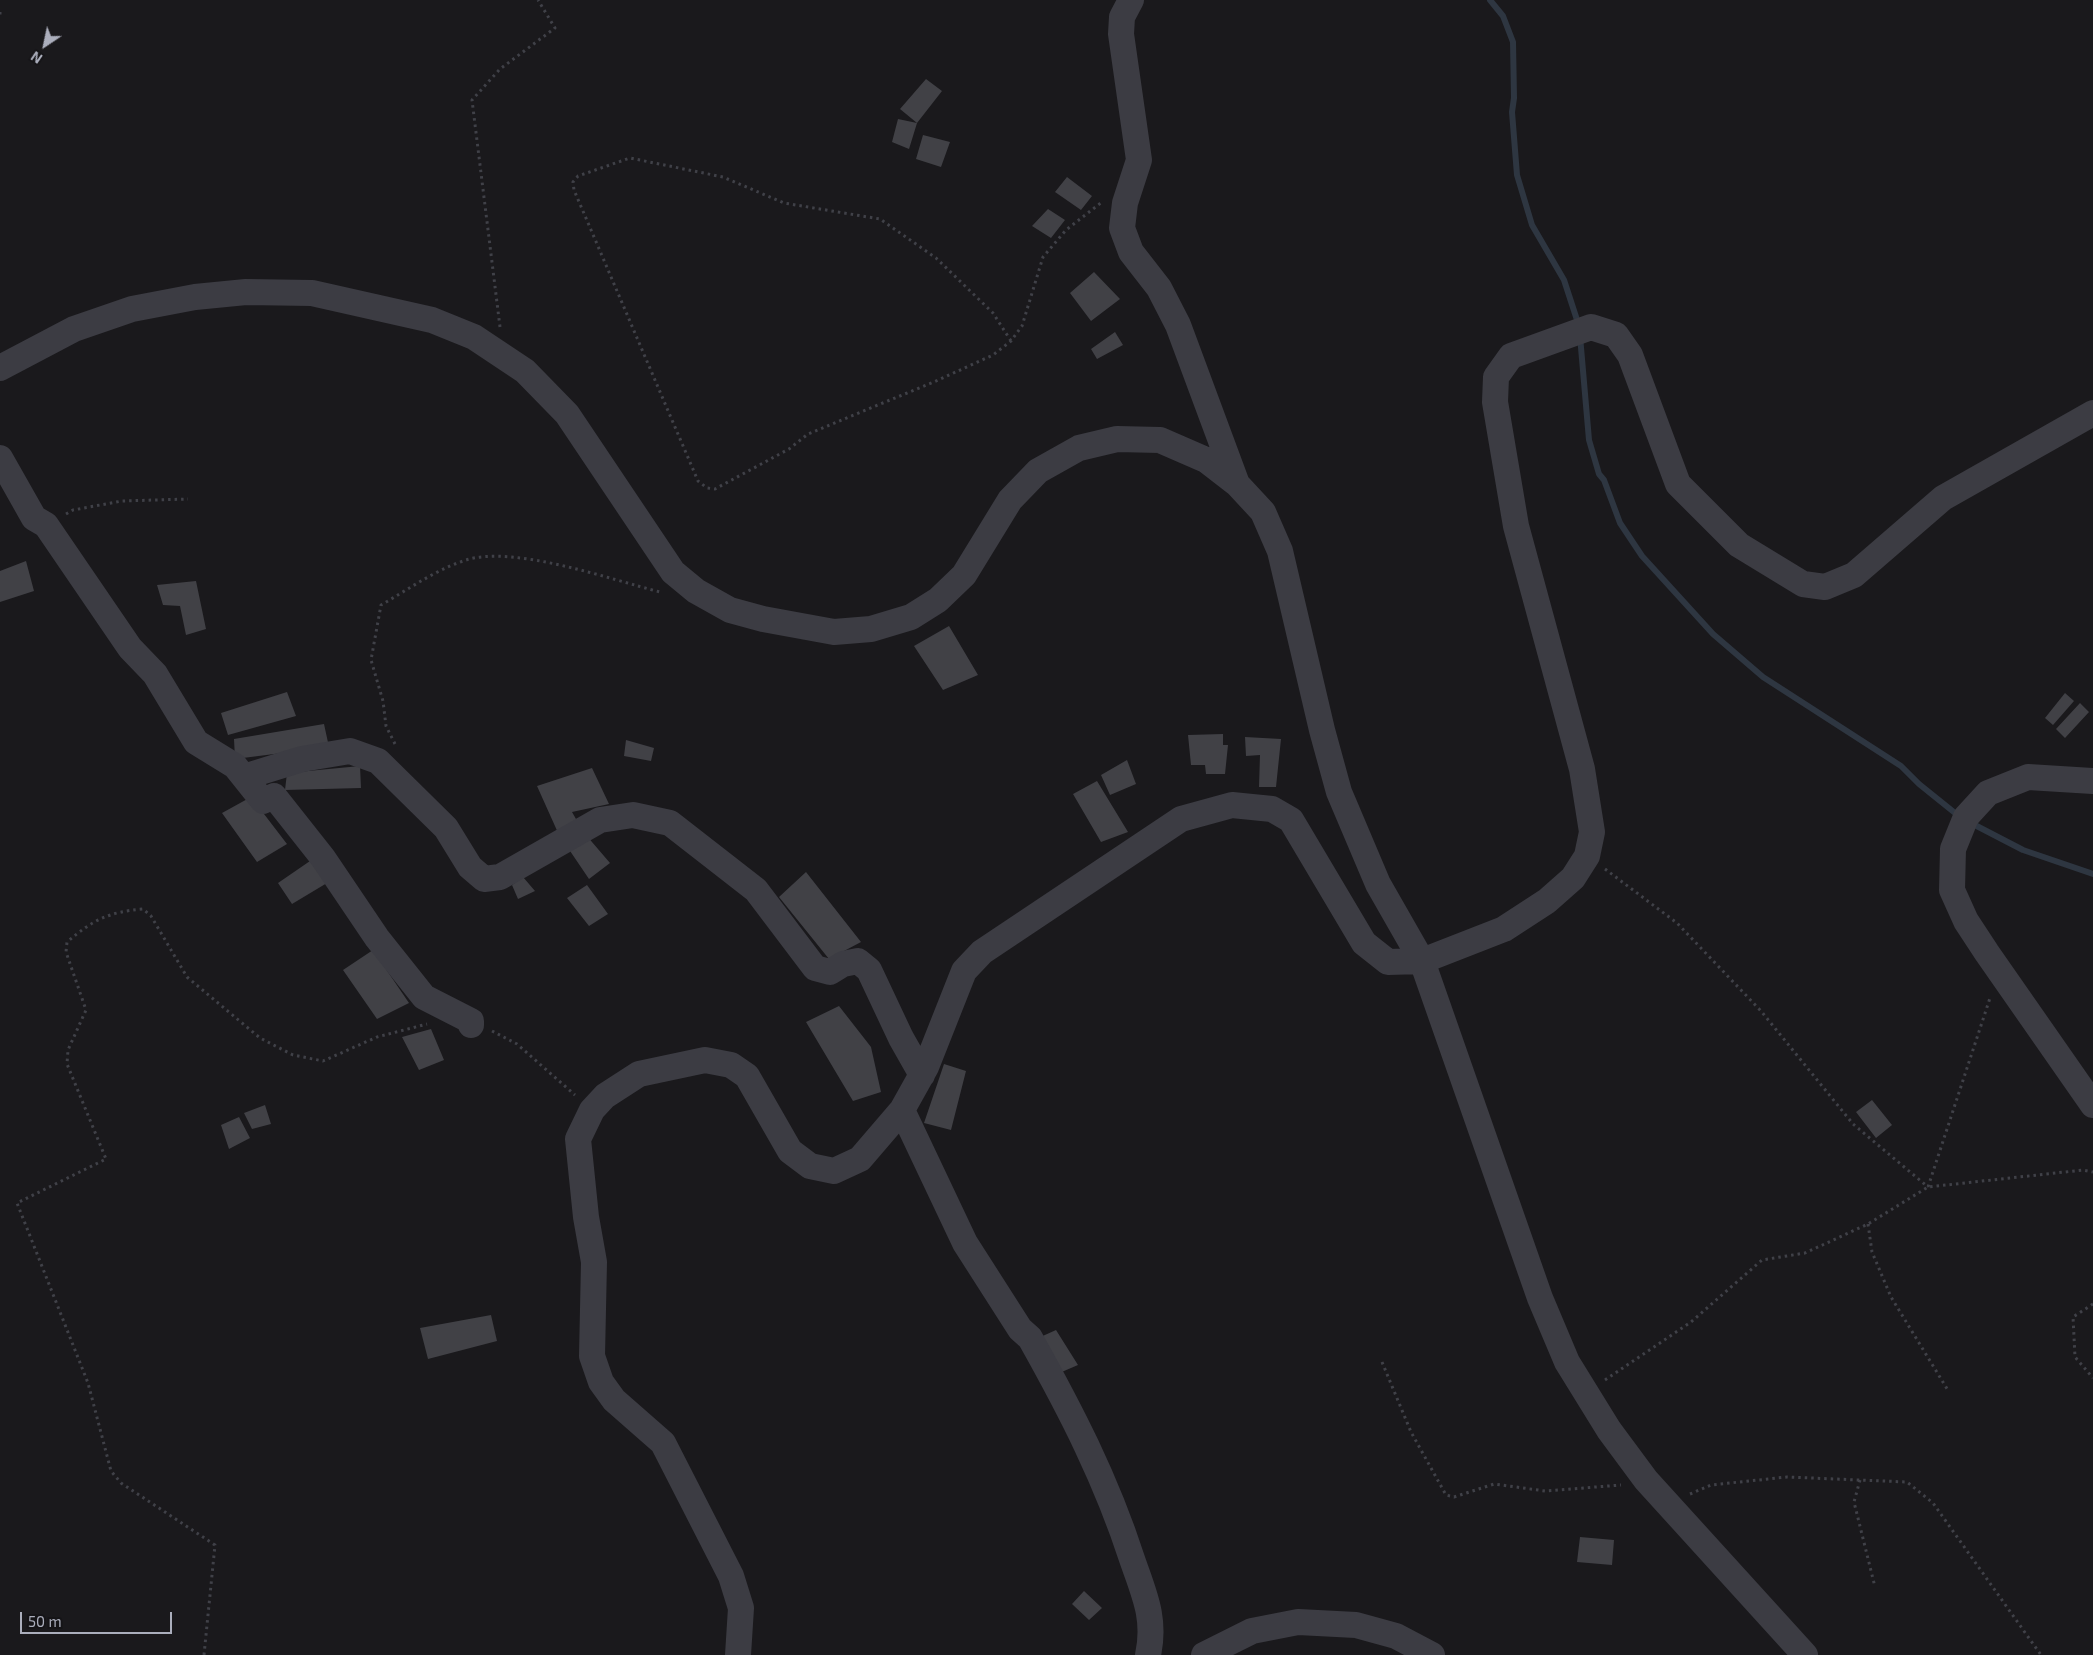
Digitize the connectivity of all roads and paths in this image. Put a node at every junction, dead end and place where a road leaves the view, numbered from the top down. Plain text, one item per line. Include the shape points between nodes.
1 (538, 0) edge
2 (1131, 0) edge
3 (0, 12) edge
4 (0, 17) edge
5 (1125, 204) junction
6 (1011, 341) junction
7 (504, 357) junction
8 (0, 368) edge
9 (2093, 414) edge
10 (0, 458) edge
11 (1237, 484) junction
12 (188, 499) dead end
13 (46, 525) junction
14 (696, 591) junction
15 (396, 747) dead end
16 (244, 777) junction
17 (2093, 781) edge
18 (1587, 856) junction
19 (1422, 961) junction
20 (1999, 971) junction
21 (436, 1024) dead end
22 (472, 1025) joint
23 (922, 1075) junction
24 (2093, 1105) edge
25 (592, 1110) junction
26 (902, 1110) junction
27 (2093, 1172) edge
28 (1928, 1187) junction
29 (1868, 1224) junction
30 (2093, 1304) edge
31 (1382, 1362) dead end
32 (2093, 1378) edge
33 (1949, 1392) dead end
34 (1586, 1393) junction
35 (1646, 1480) junction
36 (1860, 1480) junction
37 (1667, 1504) junction
38 (1875, 1587) dead end
39 (204, 1655) edge
40 (738, 1655) edge
41 (1148, 1655) edge
42 (1204, 1655) edge
43 (1432, 1655) edge
44 (1804, 1655) edge
45 (2041, 1655) edge

1 - 7 path via 555,28 500,69 472,100
2 - 5 street via 1122,17 1121,34 1139,160
3 - 4 path
5 - 6 path via 1107,198 1066,230 1043,257 1022,326
5 - 11 street via 1122,228 1131,252 1159,288 1178,325
6 - 6 path via 993,354 936,381 808,434 789,449 715,489 707,488 698,480 573,182 578,176 630,158 723,177 784,203 880,219 936,258 993,313
7 - 8 street via 474,337 432,320 312,293 246,292 195,297 132,309 74,329
7 - 14 street via 525,372 567,414 673,572
9 - 18 street via 1943,498 1854,575 1825,587 1802,584 1739,545 1678,484 1630,355 1616,336 1590,326 1511,356 1496,377 1495,402 1516,526 1582,769 1592,832
10 - 13 street via 34,518
11 - 14 street via 1206,460 1160,440 1117,438 1079,448 1038,471 1016,494 964,575 938,600 911,617 871,629 834,632 763,619 730,610
11 - 19 street via 1263,512 1280,551 1322,730 1339,792 1355,834 1378,884
12 - 13 path via 122,501 89,507 73,510
13 - 16 street via 130,648 156,674 196,742 235,766
14 - 15 path via 677,596 528,558 499,556 468,560 443,568 381,605 371,660 383,701 386,726
16 - 22 street via 263,800 274,796 424,997 471,1021
16 - 23 street via 302,759 350,751 378,761 446,828 470,867 484,879 500,877 600,820 633,815 670,822 756,890 815,968 830,972 858,961 869,970
17 - 20 street via 2028,777 1988,793 1963,825 1953,849 1952,890 1966,921
18 - 19 street via 1573,878 1547,901 1504,929
18 - 28 path via 1677,923 1761,1011 1852,1124
19 - 23 street via 1388,962 1364,943 1291,820 1272,809 1232,805 1181,819 982,952 964,970
19 - 34 street via 1540,1298 1567,1362
20 - 24 street
20 - 28 path
21 - 39 path via 377,1037 323,1061 293,1055 260,1038 187,977 151,916 143,909 91,922 67,942 66,952 86,1010 68,1050 67,1064 106,1159 17,1202 88,1383 111,1471 121,1483 215,1545
22 - 25 path via 479,1025 517,1044
23 - 26 street
25 - 26 street via 605,1096 639,1074 705,1060 731,1065 747,1076 790,1151 810,1166 834,1171 860,1159
25 - 40 street via 578,1139 594,1262 592,1356 601,1382 614,1400 663,1443 731,1576 741,1608
26 - 41 street via 965,1243 1020,1329 1030,1338 1074,1416 1110,1496 1151,1615
27 - 28 path via 2083,1170
28 - 29 path
29 - 33 path via 1872,1252 1890,1297
29 - 34 path via 1805,1253 1762,1260 1691,1322
30 - 32 path via 2073,1317 2075,1357
31 - 35 path via 1411,1432 1446,1495 1454,1497 1494,1484 1544,1491 1616,1486
34 - 35 street
35 - 37 street
36 - 37 path via 1787,1477 1711,1485
36 - 38 path via 1854,1502
36 - 45 path via 1907,1482 1933,1503
37 - 44 street
42 - 43 street via 1252,1631 1298,1622 1356,1625 1396,1636

